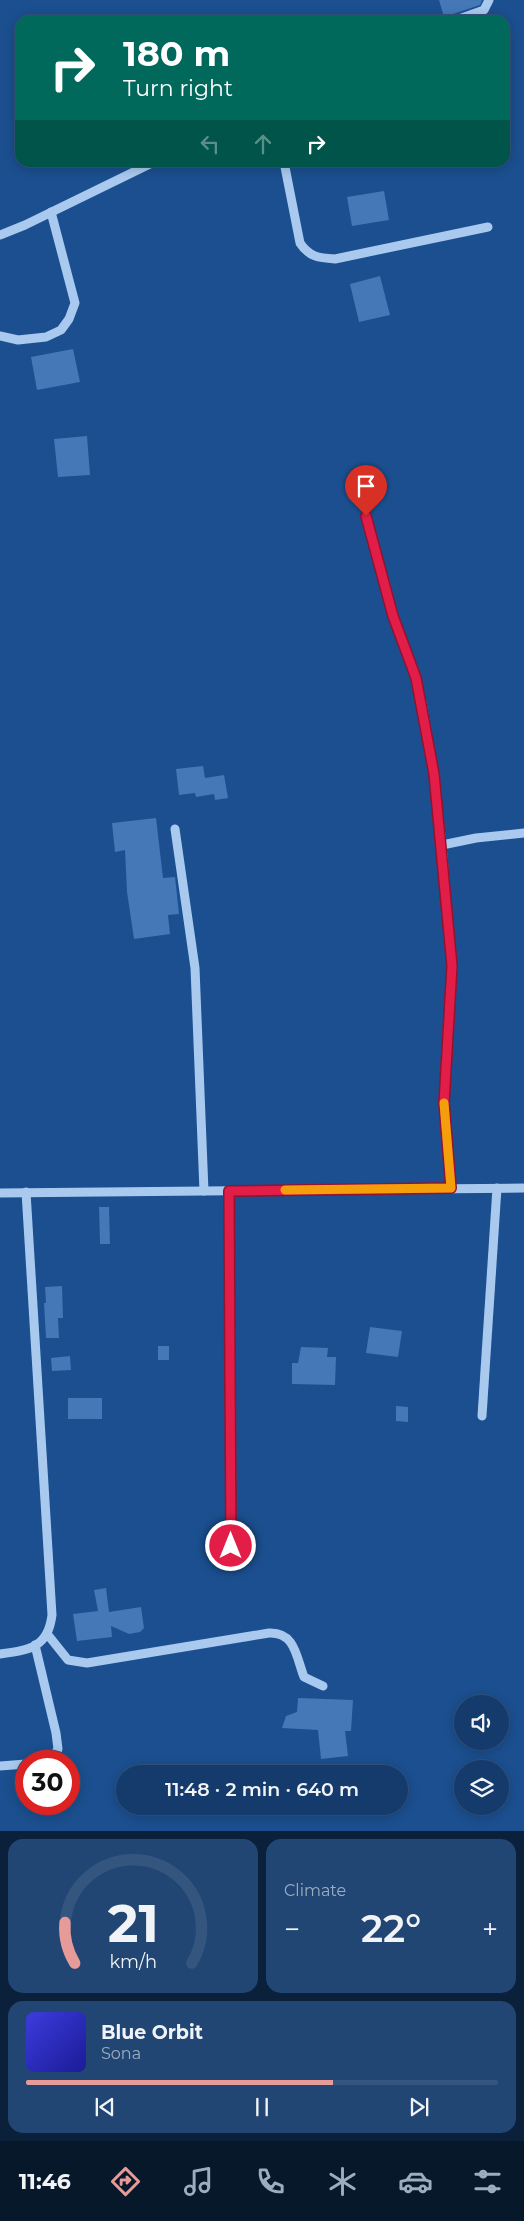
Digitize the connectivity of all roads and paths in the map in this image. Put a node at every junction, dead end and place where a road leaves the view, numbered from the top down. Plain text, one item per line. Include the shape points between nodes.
1 (489, 0) edge
2 (470, 15) edge
3 (144, 167) edge
4 (285, 167) edge
5 (52, 212) junction
6 (488, 227) dead end
7 (0, 235) edge
8 (0, 336) edge
9 (366, 516) dead end
10 (175, 829) dead end
11 (524, 833) edge
12 (442, 845) junction
13 (451, 1188) junction
14 (497, 1188) junction
15 (524, 1188) edge
16 (204, 1191) junction
17 (229, 1191) junction
18 (26, 1192) junction
19 (0, 1193) edge
20 (482, 1416) dead end
21 (231, 1563) dead end
22 (48, 1635) junction
23 (35, 1645) junction
24 (0, 1654) edge
25 (323, 1686) dead end
26 (58, 1750) edge
27 (15, 1765) edge
28 (0, 1766) edge

1 - 2 street via 484,10
3 - 5 street
4 - 6 street via 300,243 316,258 335,259
5 - 7 street
5 - 8 street via 75,303 69,319 61,330 46,337 18,340
9 - 12 street via 393,616 422,703
10 - 16 street via 195,968
11 - 12 street
12 - 13 street via 452,966 444,1103
13 - 14 street
13 - 17 street
14 - 15 street
14 - 20 street
16 - 17 street
16 - 18 street
17 - 21 street
18 - 19 street
18 - 22 street via 52,1615
22 - 23 street
22 - 25 street via 68,1660 87,1663 280,1632 292,1643 304,1677
23 - 24 street
23 - 26 street
27 - 28 street

